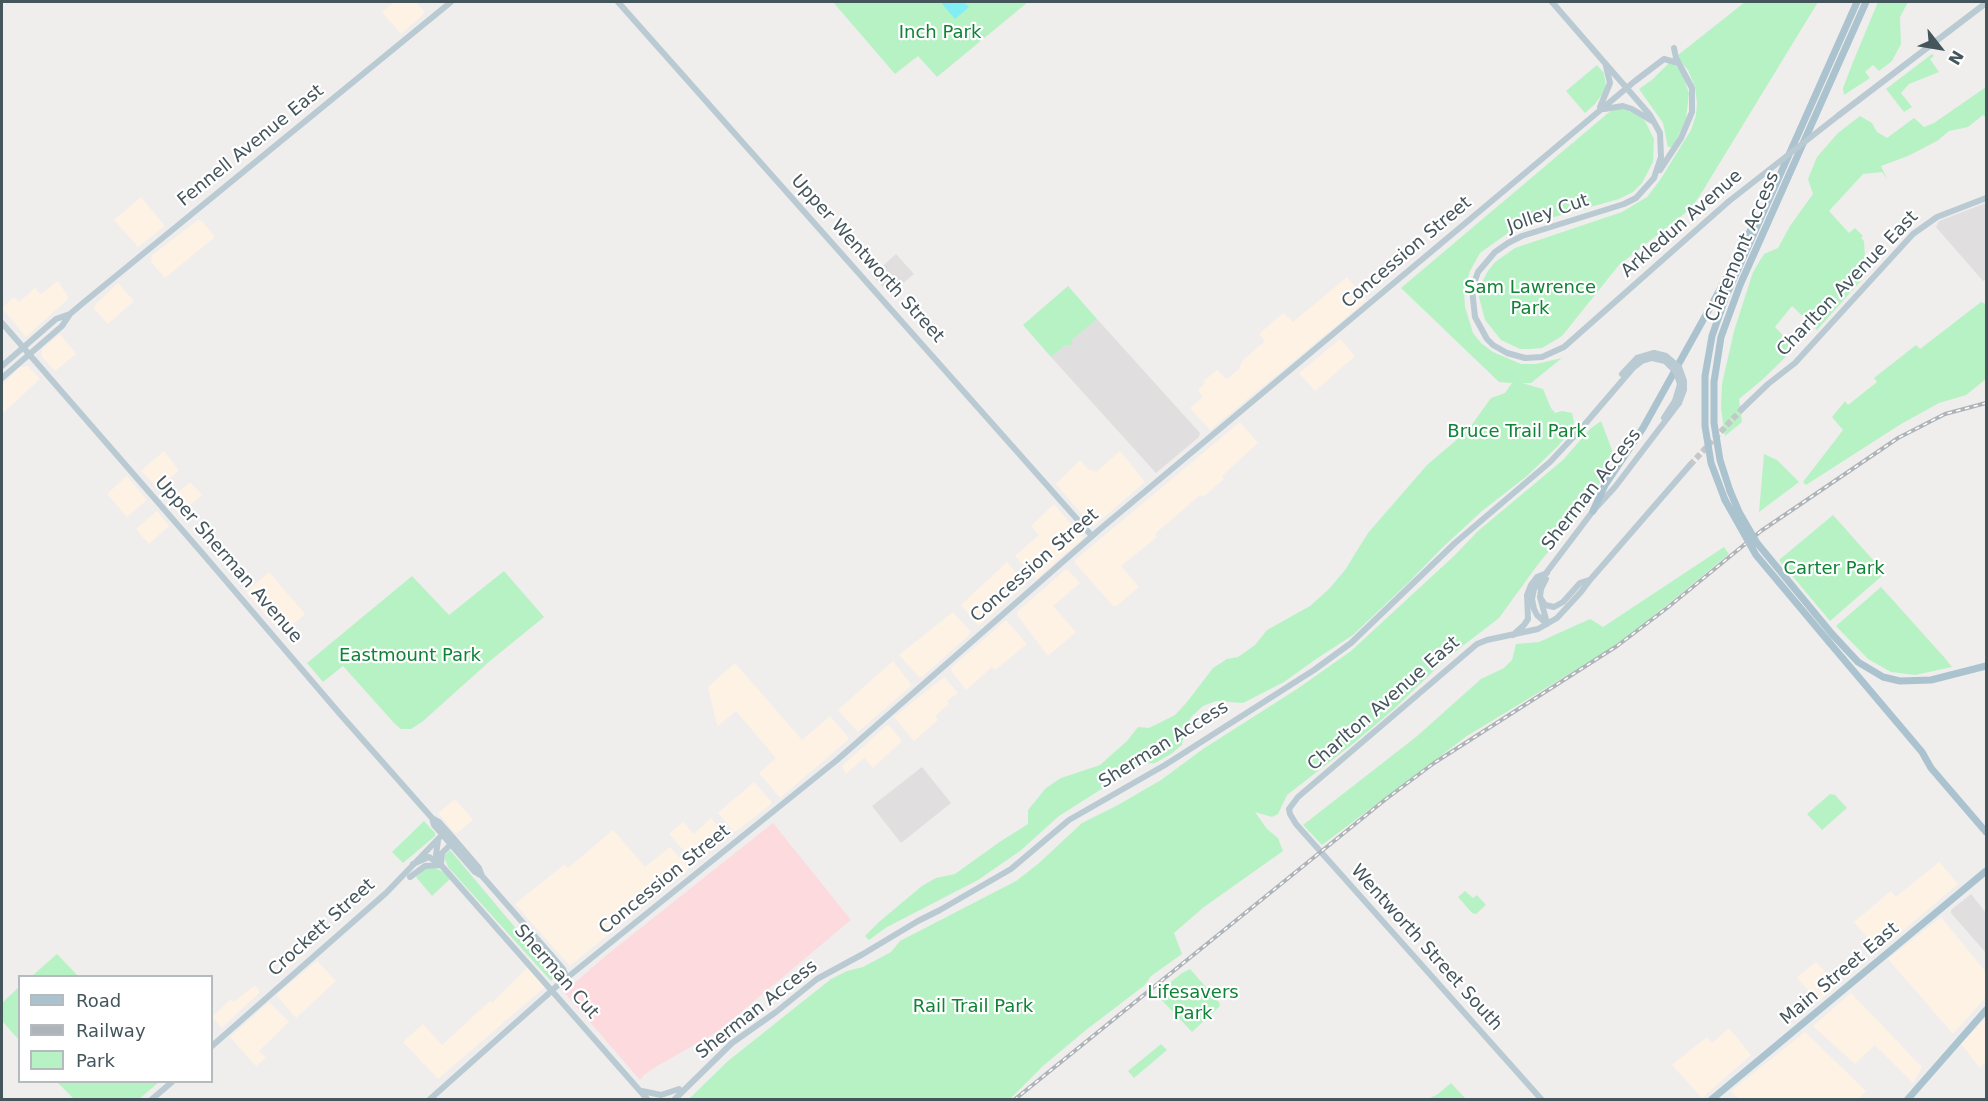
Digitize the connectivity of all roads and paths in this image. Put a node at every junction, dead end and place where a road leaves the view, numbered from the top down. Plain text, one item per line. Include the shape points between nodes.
1 (451, 2) edge
2 (618, 2) edge
3 (1552, 2) edge
4 (1857, 2) edge
5 (1866, 2) edge
6 (1986, 3) edge
7 (1674, 48) dead end
8 (1602, 57) junction
9 (1678, 63) junction
10 (1628, 87) junction
11 (1598, 111) junction
12 (1655, 124) junction
13 (1654, 178) junction
14 (1772, 194) junction
15 (1986, 198) edge
16 (70, 314) junction
17 (2, 323) edge
18 (1572, 341) joint
19 (22, 347) junction
20 (29, 354) junction
21 (2, 366) edge
22 (2, 378) edge
23 (1742, 409) tunnel mouth
24 (1690, 465) tunnel mouth
25 (1593, 511) junction
26 (1092, 536) junction
27 (1547, 572) junction
28 (1590, 580) junction
29 (1540, 597) junction
30 (1547, 624) junction
31 (1513, 635) junction
32 (1986, 666) edge
33 (1290, 814) joint
34 (432, 818) junction
35 (434, 825) junction
36 (1986, 832) edge
37 (439, 838) junction
38 (453, 842) junction
39 (413, 864) junction
40 (441, 865) junction
41 (1986, 871) edge
42 (408, 874) junction
43 (567, 978) junction
44 (1986, 1010) edge
45 (213, 1045) edge
46 (692, 1080) junction
47 (171, 1083) edge
48 (634, 1085) junction
49 (679, 1089) junction
50 (151, 1100) edge
51 (429, 1100) edge
52 (643, 1100) edge
53 (648, 1100) edge
54 (666, 1100) edge
55 (674, 1100) edge
56 (1542, 1100) edge
57 (1711, 1100) edge
58 (1907, 1100) edge

1 - 16 main road, Fennell Avenue East
2 - 26 main road, Upper Wentworth Street
3 - 8 main road
4 - 14 main road, Claremont Access
5 - 32 main road, Claremont Access, bridge via 1740,285 1721,337 1714,382 1714,423 1720,460 1730,491 1757,543 1858,662 1882,677 1900,681 1931,680
6 - 18 main road, Arkledun Avenue, bridge via 1728,202
7 - 9 main road, Jolley Cut
8 - 10 main road
8 - 11 main road via 1610,79
9 - 10 main road, Concession Street via 1664,58
9 - 13 main road, Jolley Cut via 1692,88 1692,112 1688,126
10 - 11 main road, Concession Street
10 - 12 main road
11 - 12 main road via 1623,106
11 - 26 main road, Concession Street
12 - 13 main road via 1661,151
13 - 18 main road, Jolley Cut via 1646,189 1624,204 1508,243 1478,272 1472,289 1473,308 1478,325 1493,345 1516,356 1534,358 1550,355
14 - 25 main road
14 - 36 main road, Claremont Access, bridge via 1722,307 1708,357 1704,395 1711,463 1725,500 1756,555
15 - 23 main road, Charlton Avenue East via 1937,217 1913,234 1795,363
16 - 19 main road, Fennell Avenue East via 56,319
16 - 20 main road, Fennell Avenue East via 62,326
17 - 19 main road, Upper Sherman Avenue
19 - 20 main road, Upper Sherman Avenue
19 - 21 main road, Fennell Avenue East
20 - 22 main road, Fennell Avenue East
20 - 34 main road, Upper Sherman Avenue
24 - 28 main road, Charlton Avenue East
25 - 27 main road, Sherman Access
25 - 46 main road, Sherman Access, bridge via 1677,402 1680,384 1676,372 1665,361 1653,356 1637,364 1550,462 1455,543 1351,643 1165,765 1069,820 1011,869 817,979 732,1043
26 - 43 main road, Concession Street via 832,764
27 - 29 main road, Sherman Access
27 - 30 main road, Sherman Access via 1532,599 1537,615
27 - 31 main road via 1531,585 1527,595 1528,619
28 - 29 main road via 1580,583 1554,607 1545,605
28 - 30 main road, Charlton Avenue East via 1565,610
29 - 30 main road
30 - 31 main road, Charlton Avenue East
31 - 33 main road, Charlton Avenue East via 1487,640 1462,655 1298,797 1289,808
33 - 56 main road, Wentworth Street South
34 - 35 main road, Upper Sherman Avenue
34 - 38 main road, Upper Sherman Avenue
35 - 37 main road
35 - 38 main road, Upper Sherman Avenue
37 - 39 main road, Crockett Street
37 - 40 main road via 436,855
38 - 40 main road via 442,853
38 - 43 main road, Upper Sherman Avenue via 479,868
39 - 40 main road via 429,857
39 - 42 main road, Crockett Street
40 - 42 main road via 425,866
40 - 48 main road, Sherman Cut
41 - 57 main road, Main Street East
42 - 45 main road, Crockett Street
43 - 51 main road, Concession Street, bridge
44 - 58 main road
46 - 49 main road, Sherman Access
46 - 55 main road, Sherman Access
47 - 50 main road
48 - 49 main road via 655,1095
48 - 52 main road
48 - 53 main road, Sherman Cut
49 - 54 main road, Sherman Access

